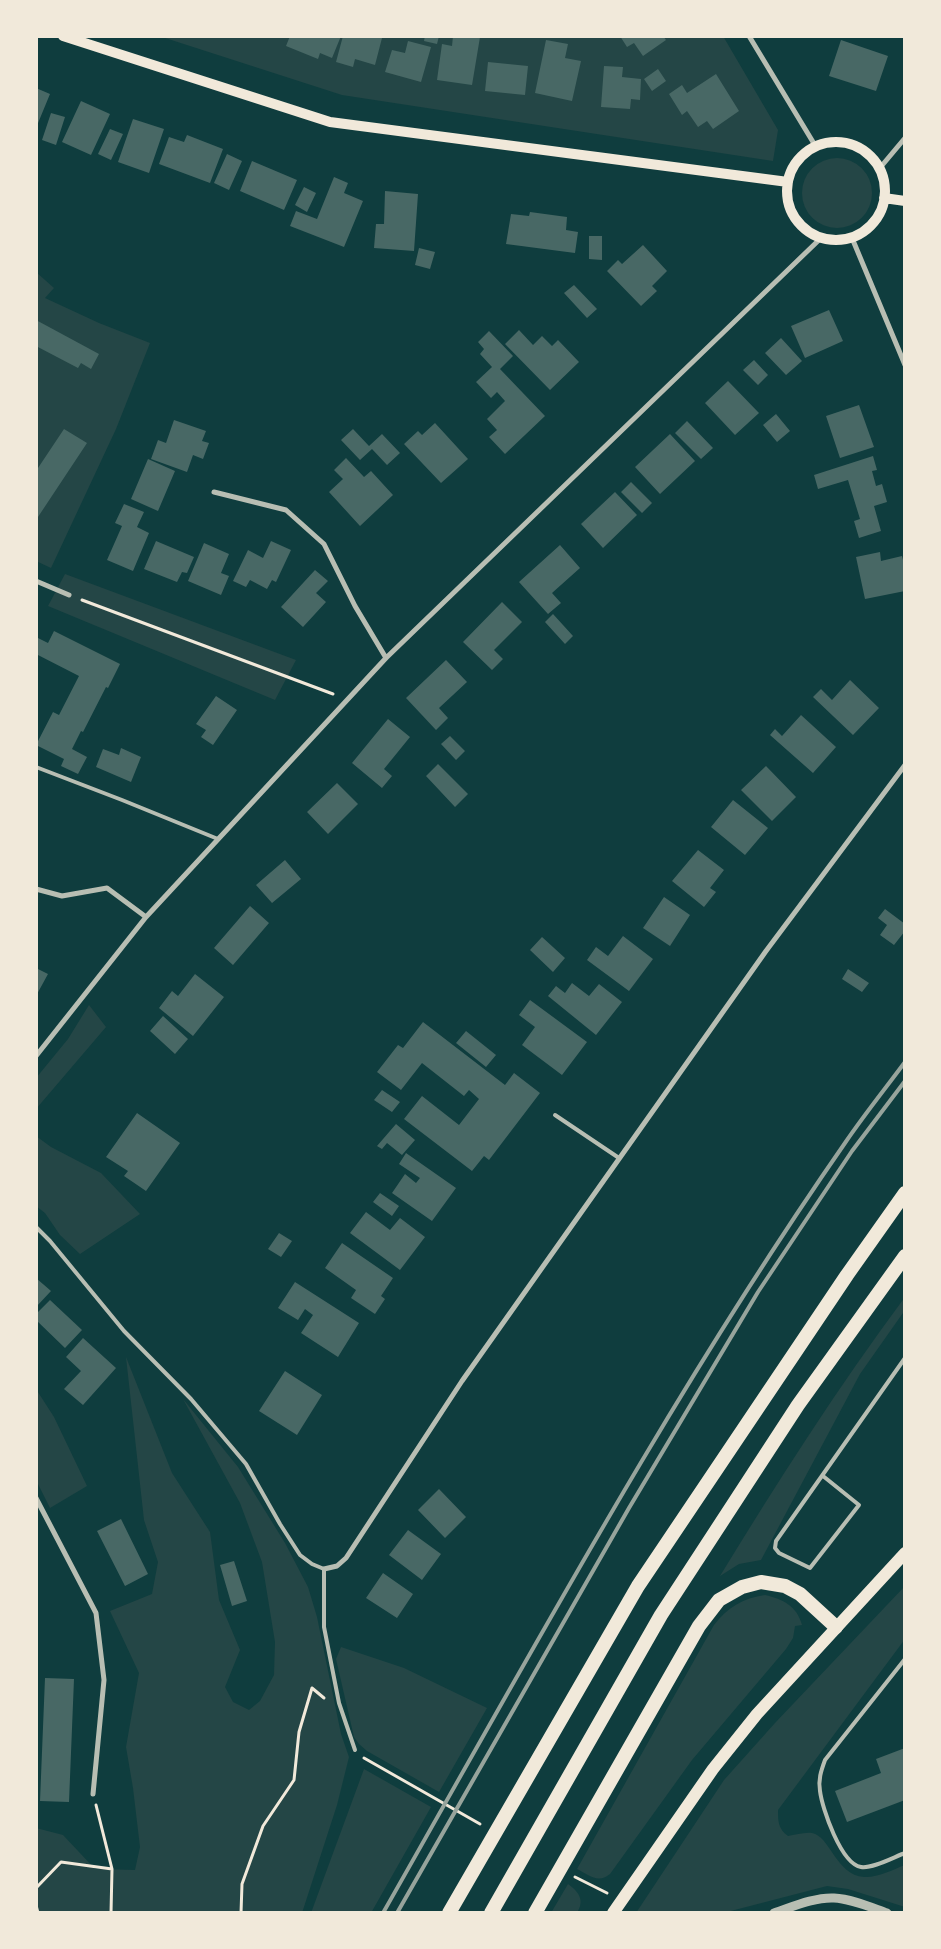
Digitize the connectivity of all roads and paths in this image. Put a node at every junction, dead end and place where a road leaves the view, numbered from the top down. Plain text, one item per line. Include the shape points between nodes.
1 (63, 36) edge
2 (749, 36) edge
3 (905, 138) edge
4 (816, 147) junction
5 (880, 169) junction
6 (788, 182) junction
7 (884, 198) junction
8 (905, 201) edge
9 (821, 238) junction
10 (852, 238) junction
11 (905, 365) edge
12 (214, 492) dead end
13 (36, 581) edge
14 (69, 595) joint
15 (386, 658) junction
16 (347, 700) junction
17 (905, 765) edge
18 (36, 768) edge
19 (218, 839) junction
20 (36, 890) edge
21 (146, 917) junction
22 (36, 1056) edge
23 (555, 1115) dead end
24 (619, 1158) junction
25 (905, 1193) edge
26 (36, 1226) edge
27 (905, 1256) edge
28 (905, 1358) edge
29 (823, 1476) junction
30 (36, 1498) edge
31 (905, 1553) edge
32 (324, 1569) junction
33 (836, 1628) junction
34 (905, 1659) edge
35 (339, 1703) junction
36 (355, 1750) joint
37 (388, 1772) dead end
38 (93, 1794) joint
39 (905, 1853) edge
40 (112, 1869) junction
41 (572, 1876) dead end
42 (36, 1888) edge
43 (621, 1900) junction
44 (36, 1905) edge
45 (38, 1913) edge
46 (111, 1913) edge
47 (241, 1913) edge
48 (449, 1913) edge
49 (491, 1913) edge
50 (535, 1913) edge
51 (613, 1913) edge
52 (774, 1913) edge
53 (887, 1913) edge

1 - 6 main road via 330,122
2 - 4 street
3 - 5 street
4 - 5 main road via 828,143 854,146 866,153
4 - 6 main road via 798,161
5 - 7 main road
6 - 9 main road via 787,196 792,213 806,230
7 - 8 main road
7 - 10 main road via 872,224
9 - 10 main road
9 - 15 street
10 - 11 street
12 - 15 street via 286,510 324,544
13 - 14 street
14 - 16 path
15 - 16 street
16 - 19 street
17 - 24 street
18 - 19 lane
19 - 21 street
20 - 21 street via 62,896 107,888
21 - 22 street
23 - 24 lane
24 - 32 street via 462,1381 346,1558 337,1566
25 - 48 highway via 638,1586
26 - 32 lane via 124,1331 191,1398 246,1464 300,1555
27 - 49 highway via 798,1405 660,1614
28 - 29 lane
29 - 29 lane via 859,1505 810,1568 775,1548 776,1541
30 - 38 street via 96,1613 104,1680
31 - 33 main road
32 - 35 lane via 324,1627
33 - 43 main road via 757,1714 713,1769
33 - 50 highway via 800,1594 786,1586 761,1582 742,1587 719,1600 698,1626
34 - 39 lane via 825,1760 819,1778 831,1828 844,1854 852,1862 860,1867 870,1866
35 - 36 lane
35 - 47 path via 312,1688 299,1732 294,1780 264,1826 242,1884
36 - 37 path via 365,1760
38 - 40 path
40 - 42 path via 61,1862
40 - 46 path
41 - 43 path
43 - 51 main road
44 - 45 path
52 - 53 street via 833,1898

